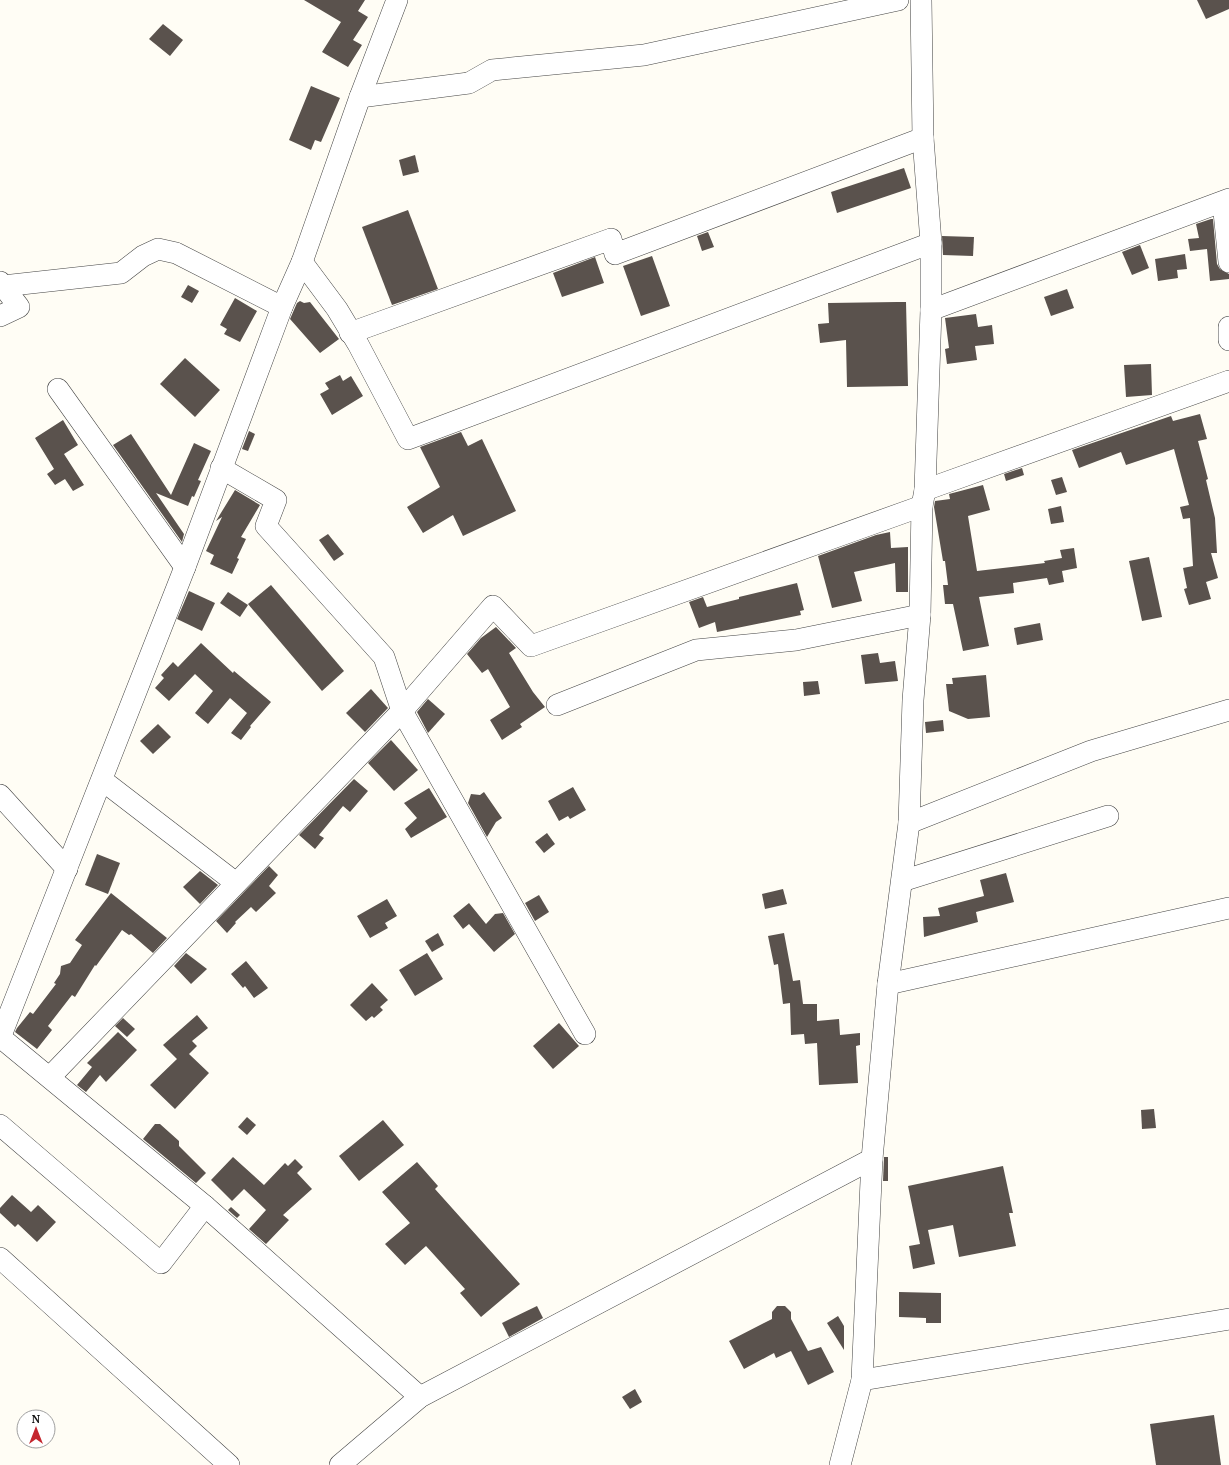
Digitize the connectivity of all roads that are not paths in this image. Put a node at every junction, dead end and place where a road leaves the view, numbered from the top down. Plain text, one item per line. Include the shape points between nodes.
1 (397, 0) edge
2 (898, 0) edge
3 (921, 0) edge
4 (360, 97) junction
5 (923, 138) junction
6 (1226, 200) edge
7 (930, 243) junction
8 (302, 262) junction
9 (1229, 262) edge
10 (2, 284) edge
11 (282, 308) junction
12 (931, 310) junction
13 (0, 316) edge
14 (1229, 327) edge
15 (350, 333) junction
16 (1229, 340) edge
17 (1229, 381) edge
18 (58, 389) dead end
19 (221, 468) junction
20 (923, 498) junction
21 (185, 567) junction
22 (920, 615) junction
23 (557, 705) dead end
24 (1229, 710) edge
25 (402, 711) junction
26 (102, 780) junction
27 (0, 795) edge
28 (1108, 816) dead end
29 (909, 823) junction
30 (67, 869) junction
31 (902, 881) junction
32 (236, 883) junction
33 (1229, 908) edge
34 (888, 984) junction
35 (585, 1034) dead end
36 (0, 1038) edge
37 (50, 1077) junction
38 (0, 1125) edge
39 (872, 1159) junction
40 (205, 1206) junction
41 (0, 1258) edge
42 (1229, 1319) edge
43 (862, 1380) junction
44 (420, 1397) junction
45 (229, 1465) edge
46 (340, 1465) edge
47 (840, 1465) edge

1 - 4 street
2 - 4 street via 644,55 492,70 468,83
3 - 5 street
4 - 8 street
5 - 7 street
5 - 15 street via 615,254 611,238
6 - 9 street
6 - 12 street
7 - 12 street
7 - 15 street via 408,439
8 - 11 street
8 - 15 street via 337,309
10 - 11 street via 121,273 142,256 158,249 176,253
10 - 13 street via 19,307
11 - 19 street
12 - 20 street
14 - 16 street
17 - 20 street
18 - 21 street
19 - 21 street
19 - 25 street via 276,500 266,526 384,657
20 - 22 street
20 - 25 street via 531,646 493,606
21 - 26 street
22 - 23 street via 796,640 696,650
22 - 29 street via 913,700
24 - 29 street via 1091,751
25 - 32 street
25 - 35 street
26 - 30 street
26 - 32 street
27 - 30 street
28 - 31 street
29 - 31 street
30 - 36 street
31 - 34 street
32 - 37 street
33 - 34 street
34 - 39 street
36 - 37 street
37 - 40 street
38 - 40 street via 161,1263
39 - 43 street
39 - 44 street
40 - 44 street
41 - 45 street
42 - 43 street
43 - 47 street
44 - 46 street

